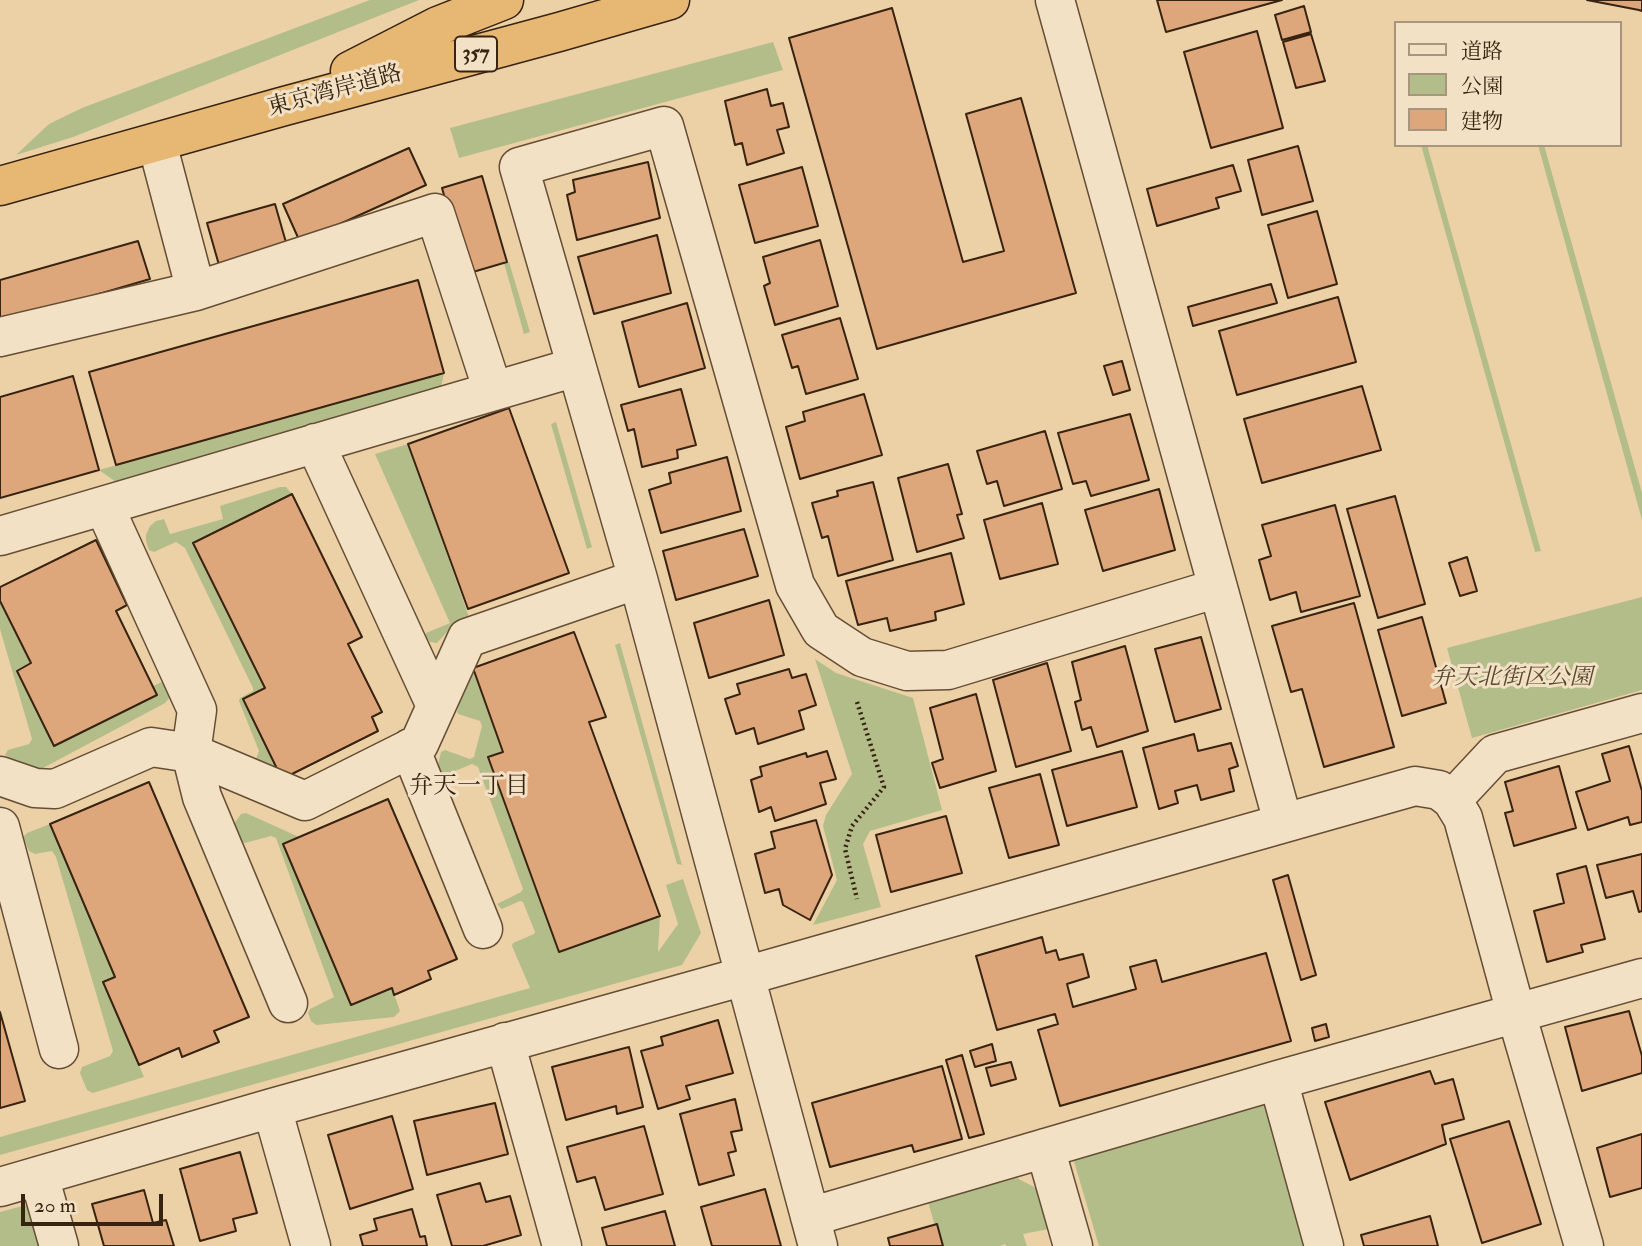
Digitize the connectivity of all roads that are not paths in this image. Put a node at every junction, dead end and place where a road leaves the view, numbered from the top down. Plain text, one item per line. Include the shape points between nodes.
1 (504, 0) edge
2 (670, 0) edge
3 (1055, 0) edge
4 (281, 107) junction
5 (157, 143) junction
6 (0, 186) edge
7 (196, 290) junction
8 (0, 337) edge
9 (576, 367) junction
10 (493, 391) junction
11 (315, 443) junction
12 (104, 506) junction
13 (0, 536) edge
14 (638, 579) junction
15 (1218, 588) junction
16 (436, 706) junction
17 (1642, 713) edge
18 (410, 748) junction
19 (191, 753) junction
20 (0, 776) edge
21 (1452, 800) junction
22 (1283, 822) junction
23 (0, 827) edge
24 (483, 929) dead end
25 (745, 976) junction
26 (1642, 978) edge
27 (288, 1003) dead end
28 (1516, 1013) junction
29 (505, 1042) junction
30 (59, 1049) dead end
31 (1278, 1080) junction
32 (272, 1108) junction
33 (1045, 1148) junction
34 (39, 1176) junction
35 (0, 1187) edge
36 (814, 1231) edge
37 (59, 1246) edge
38 (310, 1246) edge
39 (562, 1246) edge
40 (1073, 1246) edge
41 (1324, 1246) edge
42 (1584, 1246) edge

1 - 4 highway, 357 via 438,26
2 - 4 highway, 東京湾岸道路 / 357
3 - 15 street
4 - 5 highway, 東京湾岸道路 / 357
5 - 6 highway, 東京湾岸道路 / 357
5 - 7 street
7 - 8 street
7 - 10 street via 435,213
9 - 10 street
9 - 14 street
9 - 15 street via 519,167 664,127 795,586 821,630 862,657 907,671 948,670
10 - 11 street
11 - 12 street
11 - 16 street
12 - 13 street
12 - 19 street via 197,710
14 - 16 street via 467,638
14 - 25 street
15 - 22 street
16 - 18 street via 419,744
17 - 21 street via 1495,754
18 - 19 street via 305,801
18 - 24 street
19 - 20 street via 151,747 55,789 35,788
19 - 27 street via 202,797
21 - 22 street via 1439,790 1415,786
21 - 28 street via 1463,818
22 - 25 street
23 - 30 street
25 - 29 street
25 - 36 street
26 - 28 street
28 - 31 street
28 - 42 street
29 - 32 street
29 - 39 street
31 - 33 street
31 - 41 street
32 - 34 street
32 - 38 street
33 - 36 street
33 - 40 street
34 - 35 street
34 - 37 street

